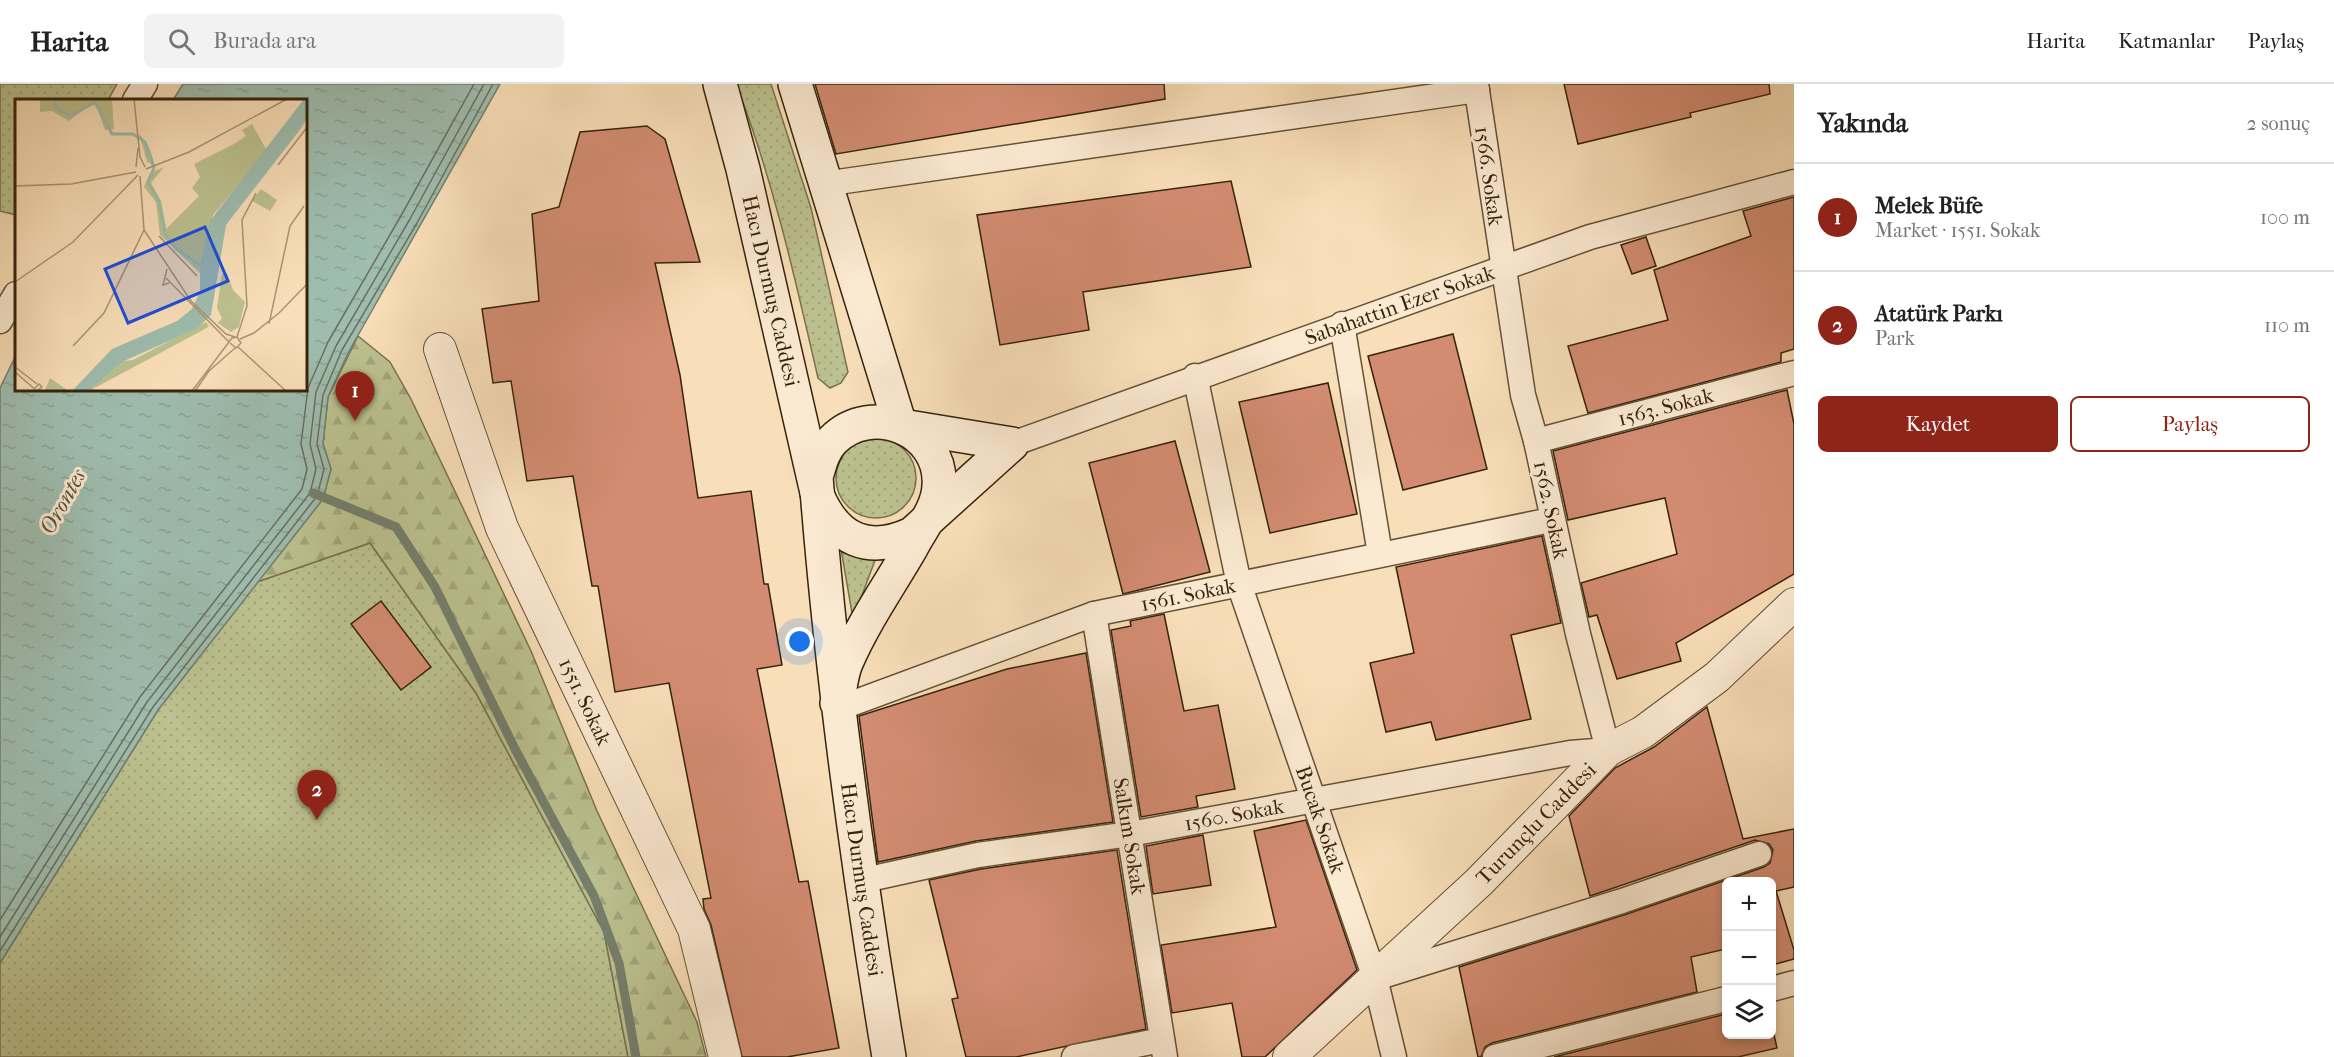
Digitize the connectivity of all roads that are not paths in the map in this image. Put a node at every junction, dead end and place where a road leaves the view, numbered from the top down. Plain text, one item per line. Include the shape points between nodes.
1 (145, 84) edge
2 (720, 84) edge
3 (795, 84) edge
4 (1477, 87) edge
5 (136, 99) edge
6 (1794, 182) edge
7 (824, 184) junction
8 (1503, 268) junction
9 (15, 296) edge
10 (0, 321) edge
11 (1342, 324) junction
12 (440, 349) dead end
13 (1794, 374) edge
14 (1195, 376) junction
15 (900, 425) junction
16 (1536, 441) junction
17 (1012, 444) junction
18 (818, 497) junction
19 (1551, 520) junction
20 (924, 524) junction
21 (1380, 554) junction
22 (1239, 584) junction
23 (1792, 613) edge
24 (1094, 614) junction
25 (837, 706) junction
26 (1608, 750) junction
27 (1313, 799) junction
28 (1130, 834) junction
29 (1759, 854) dead end
30 (860, 881) junction
31 (1375, 978) junction
32 (1794, 983) edge
33 (1776, 987) edge
34 (1722, 1000) edge
35 (1164, 1048) edge
36 (725, 1057) edge
37 (889, 1057) edge
38 (1074, 1057) edge
39 (1289, 1057) edge
40 (1394, 1057) edge
41 (1495, 1057) edge

1 - 5 street
2 - 18 main road, Hacı Durmuş Caddesi
3 - 7 main road
4 - 7 street
4 - 8 street, 1566. Sokak
6 - 8 street, Sabahattin Ezer Sokak via 1590,237
7 - 15 main road
8 - 11 street, Sabahattin Ezer Sokak
8 - 16 street, 1562. Sokak via 1523,395
9 - 10 street
11 - 14 street, Sabahattin Ezer Sokak
11 - 21 street
12 - 36 street, 1551. Sokak via 502,528 694,929
13 - 16 street, 1563. Sokak
14 - 17 street, Sabahattin Ezer Sokak
14 - 22 street, Bucak Sokak
15 - 17 main road
15 - 18 main road, Hacı Durmuş Caddesi via 866,422 832,441 816,477
15 - 20 main road, Hacı Durmuş Caddesi via 919,437 938,468 937,501
16 - 19 street, 1562. Sokak
17 - 20 main road, Sabahattin Ezer Sokak
18 - 20 main road, Hacı Durmuş Caddesi via 839,530 857,541 897,541
18 - 25 main road, Hacı Durmuş Caddesi
19 - 21 street, 1561. Sokak
19 - 26 street, 1562. Sokak
20 - 25 main road, Hacı Durmuş Caddesi via 845,665
21 - 22 street, 1561. Sokak
22 - 24 street, 1561. Sokak
22 - 27 street, Bucak Sokak
23 - 26 street, Turunçlu Caddesi via 1717,677 1643,732
24 - 25 street, 1561. Sokak
24 - 28 street, Salkım Sokak
25 - 30 main road, Hacı Durmuş Caddesi
26 - 27 street, 1560. Sokak via 1570,753
26 - 31 street, Turunçlu Caddesi via 1479,882
27 - 28 street, 1560. Sokak
27 - 31 street, Bucak Sokak
28 - 30 street, 1560. Sokak via 978,855
28 - 35 street, Salkım Sokak
29 - 31 street
30 - 37 main road, Hacı Durmuş Caddesi
31 - 39 street, Turunçlu Caddesi
31 - 40 street, Bucak Sokak
32 - 33 street
34 - 41 street
35 - 38 street

